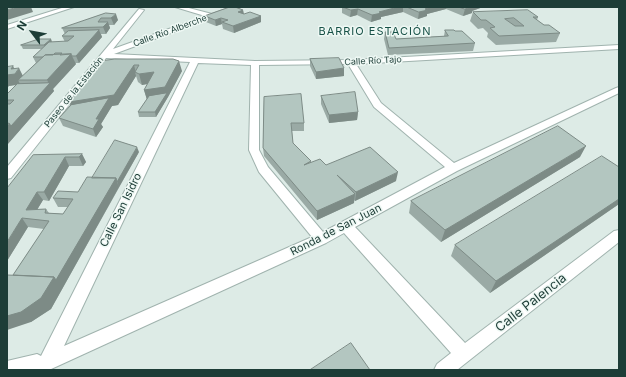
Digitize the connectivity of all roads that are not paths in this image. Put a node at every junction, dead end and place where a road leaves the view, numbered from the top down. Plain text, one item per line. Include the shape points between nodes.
1 (71, 7) edge
2 (178, 7) edge
3 (238, 7) edge
4 (141, 8) edge
5 (212, 16) junction
6 (7, 27) edge
7 (619, 47) edge
8 (103, 56) junction
9 (195, 60) junction
10 (351, 62) junction
11 (255, 63) junction
12 (619, 90) edge
13 (453, 168) junction
14 (7, 175) edge
15 (346, 226) junction
16 (619, 235) edge
17 (321, 239) junction
18 (464, 354) junction
19 (48, 360) junction
20 (7, 370) edge
21 (29, 370) edge
22 (443, 370) edge

1 - 6 street
2 - 5 street
3 - 5 street, Calle Río Alberche
4 - 8 street, Paseo de la Estación
5 - 8 street, Calle Río Alberche
7 - 10 street, Calle Río Tajo
8 - 9 street, Calle Río Tajo
8 - 14 street, Paseo de la Estación
9 - 11 street, Calle Río Tajo
9 - 19 street, Calle San Isidro
10 - 11 street, Calle Río Tajo
10 - 13 street via 377,105
11 - 17 street via 254,150 263,169
12 - 13 street, Ronda de San Juan
13 - 15 street, Ronda de San Juan
15 - 17 street, Ronda de San Juan
15 - 18 street
16 - 18 street, Calle Palencia
17 - 19 street, Ronda de San Juan
18 - 22 street, Calle Palencia
19 - 20 street, Ronda de San Juan
19 - 21 street, Ronda de San Juan

